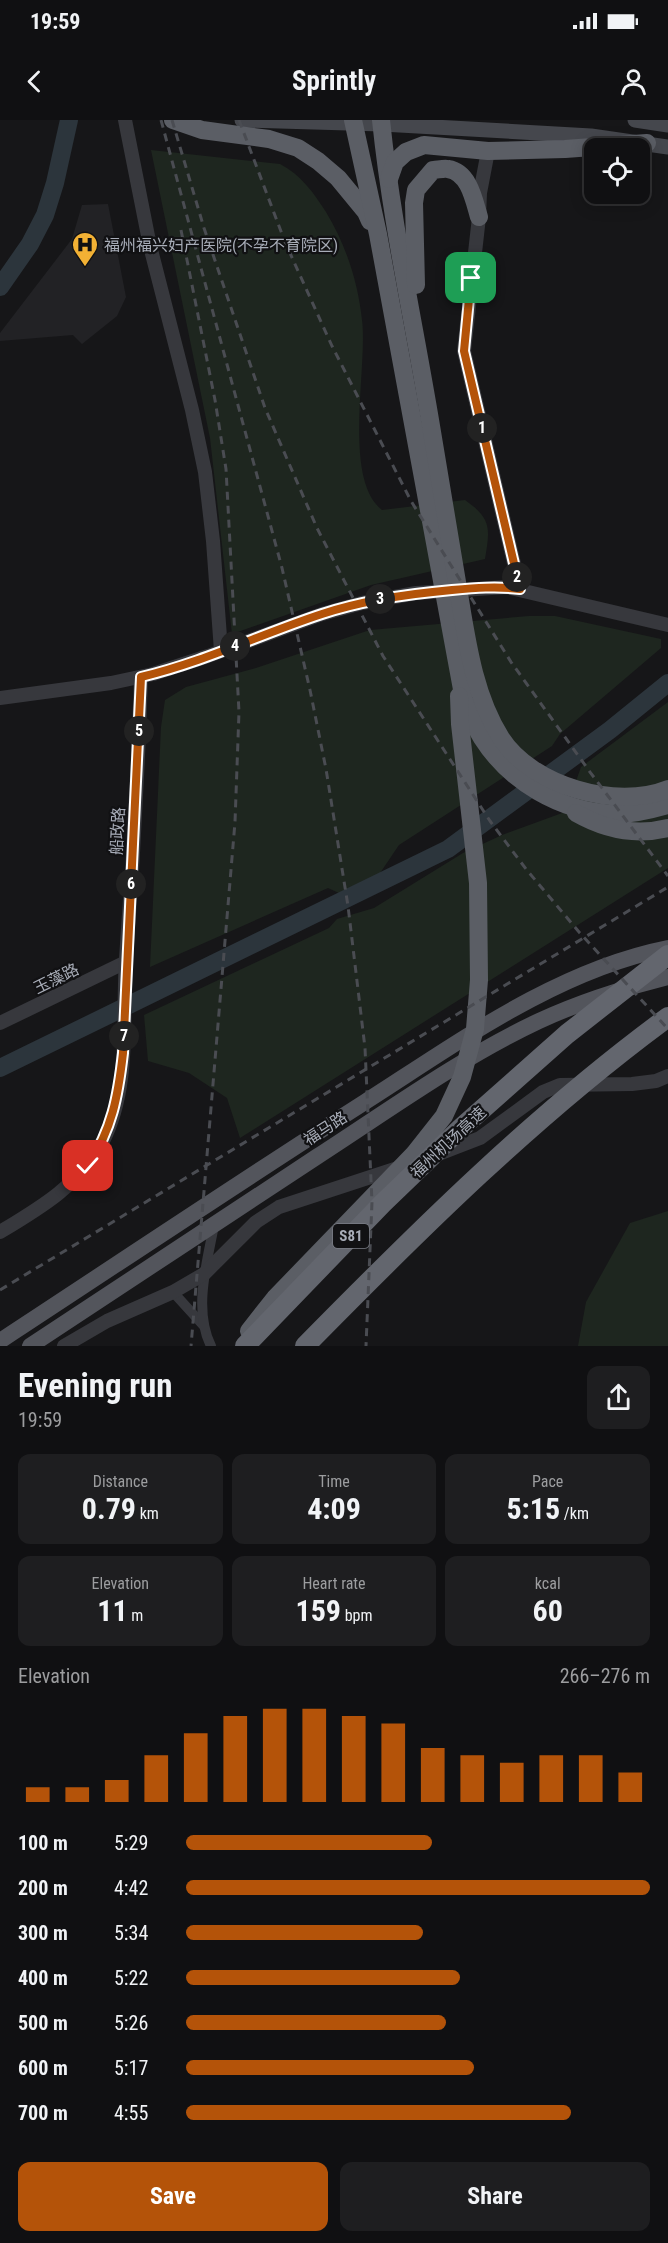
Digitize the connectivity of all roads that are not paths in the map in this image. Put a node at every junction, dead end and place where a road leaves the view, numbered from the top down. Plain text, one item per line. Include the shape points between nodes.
1 (125, 120) edge
2 (173, 120) edge
3 (242, 120) edge
4 (635, 120) edge
5 (353, 122) edge
6 (382, 122) edge
7 (668, 125) edge
8 (607, 138) edge
9 (650, 144) edge
10 (668, 147) edge
11 (584, 148) edge
12 (488, 151) junction
13 (389, 179) junction
14 (479, 217) junction
15 (378, 238) junction
16 (416, 338) junction
17 (520, 589) junction
18 (668, 625) edge
19 (222, 651) junction
20 (458, 668) junction
21 (141, 677) junction
22 (0, 698) edge
23 (668, 789) edge
24 (545, 796) junction
25 (668, 805) edge
26 (668, 828) edge
27 (668, 948) edge
28 (668, 955) edge
29 (126, 962) junction
30 (668, 977) edge
31 (667, 1018) edge
32 (0, 1023) edge
33 (668, 1076) edge
34 (214, 1225) junction
35 (0, 1232) edge
36 (204, 1274) junction
37 (116, 1290) junction
38 (173, 1292) junction
39 (203, 1325) junction
40 (0, 1341) edge
41 (30, 1346) edge
42 (51, 1346) edge
43 (64, 1346) edge
44 (211, 1346) edge
45 (237, 1346) edge
46 (245, 1346) edge
47 (306, 1346) edge

1 - 19 street via 150,246 205,472
2 - 15 highway via 202,130 298,148 338,178 366,213
3 - 5 main road
4 - 7 main road
5 - 6 main road
5 - 15 highway
6 - 8 main road
6 - 13 highway
9 - 10 main road
11 - 12 highway
12 - 13 highway via 424,145 406,152 395,162
12 - 14 street
13 - 16 highway
14 - 16 highway via 465,178 449,169 433,170 416,190
14 - 17 street via 464,351
15 - 20 highway
16 - 23 highway via 465,628 478,688 502,738 525,764 585,792 624,797
17 - 18 street
17 - 19 street via 416,593 370,601 322,614
19 - 21 street
20 - 24 highway via 464,700 481,737 513,776
20 - 45 highway via 460,724 478,883 479,969 475,1029 462,1077 444,1116 414,1154 275,1298
21 - 22 street
21 - 29 street, 船政路
24 - 25 highway via 615,815
24 - 26 highway via 596,825 653,832
27 - 40 main road, 福马路 via 579,977 494,1021
28 - 46 highway, 福州机场高速 / S81 via 567,1034 461,1128
29 - 32 street, 玉藻路
29 - 35 street, 船政路 via 121,1072 110,1126 83,1172 36,1210
30 - 34 main road, 福马路 via 602,996 517,1032 458,1066
31 - 47 highway, S81 via 489,1165
33 - 36 street via 632,1084 560,1085 543,1092 480,1138 279,1207 256,1222
34 - 36 street
34 - 37 main road, 福马路
36 - 38 street
36 - 39 street
37 - 41 main road, 福马路
37 - 42 main road
38 - 39 street
38 - 43 street via 107,1321
39 - 44 street

